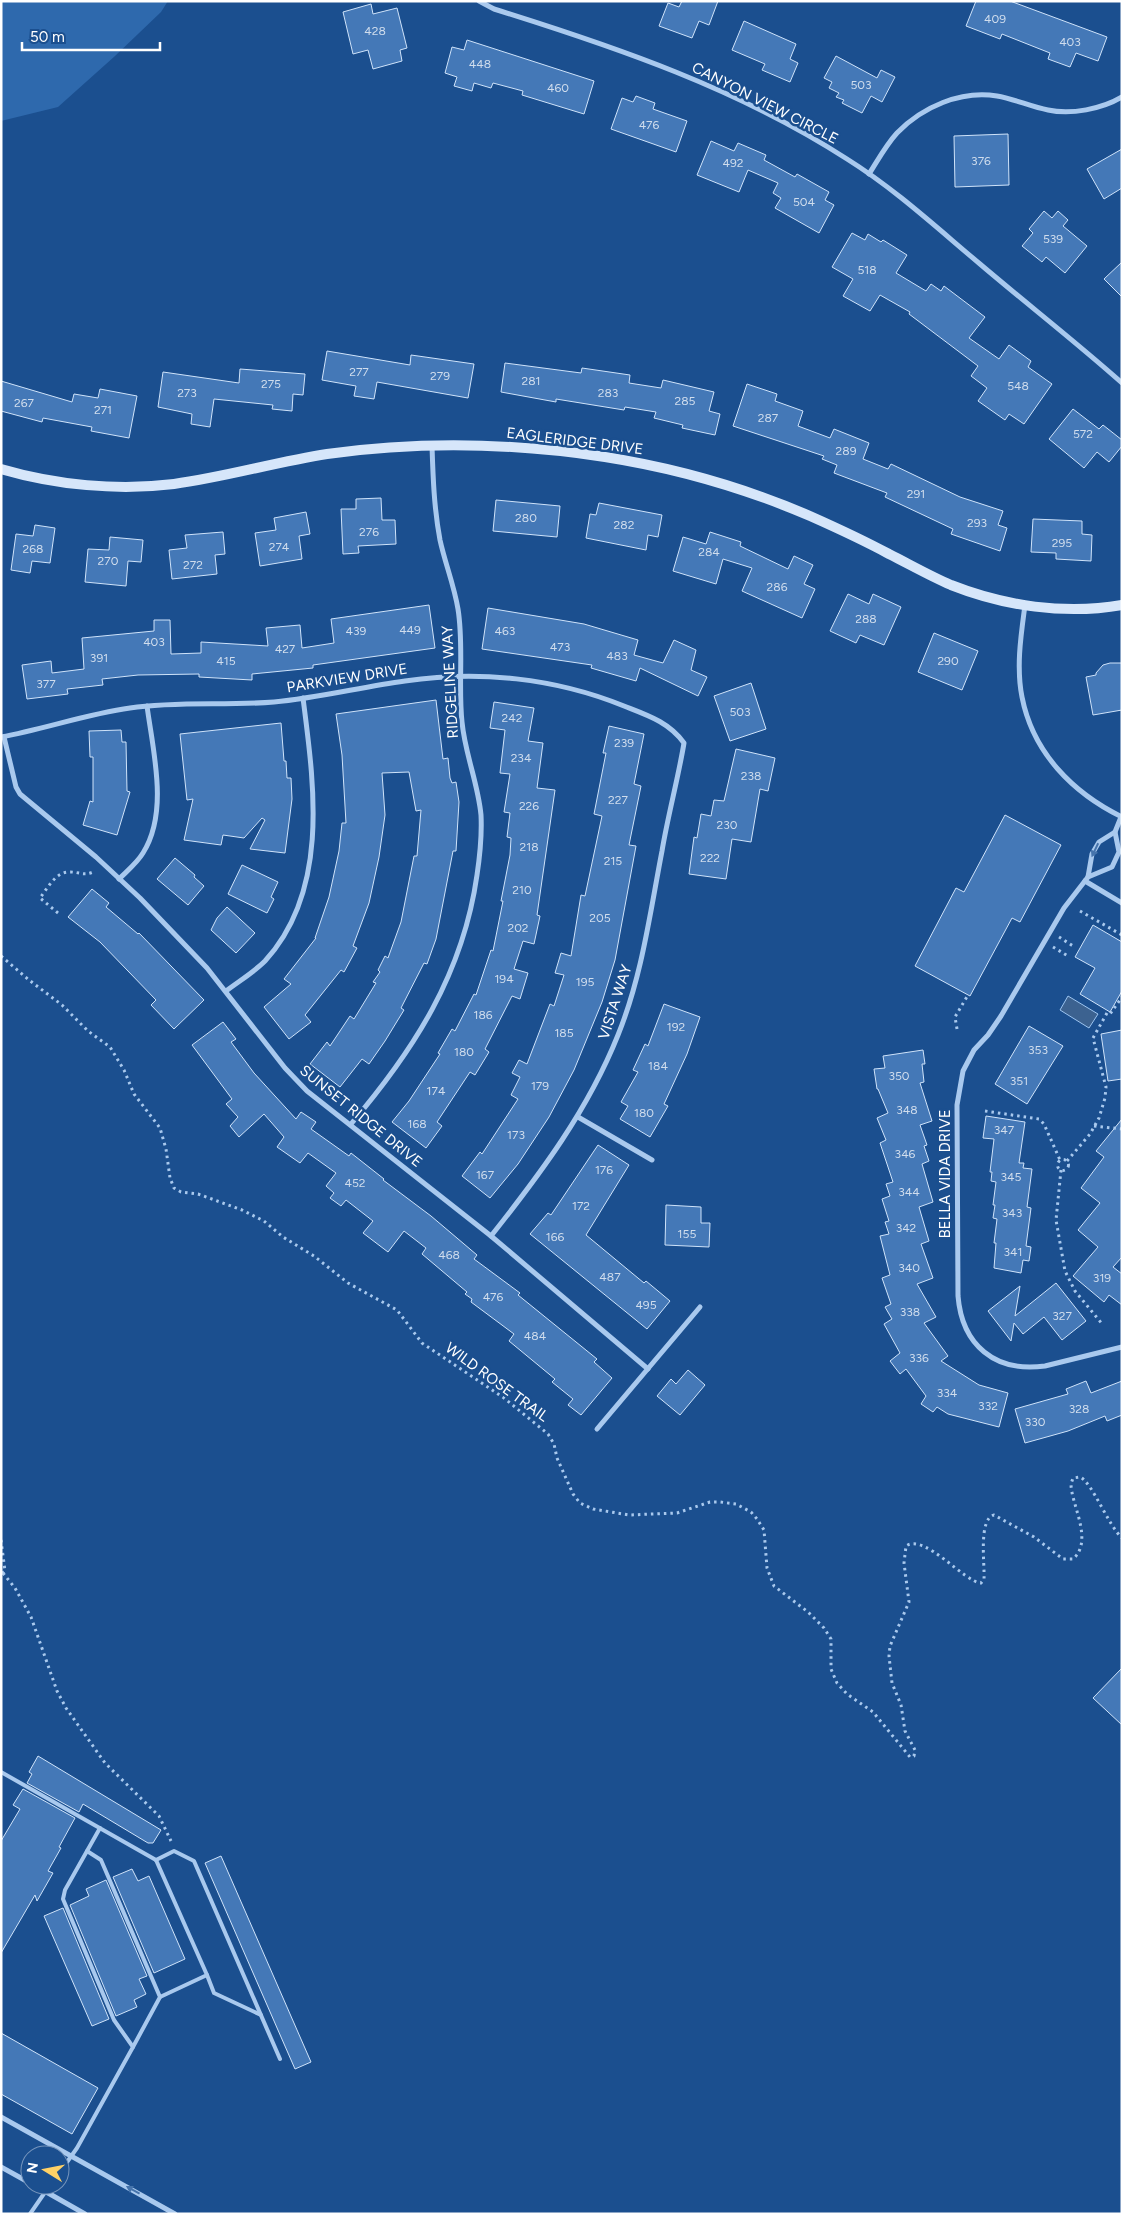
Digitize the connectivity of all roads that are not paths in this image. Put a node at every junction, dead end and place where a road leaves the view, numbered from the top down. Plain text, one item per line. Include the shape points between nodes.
1 (479, 1) edge
2 (1122, 97) edge
3 (870, 174) junction
4 (1122, 383) edge
5 (432, 445) junction
6 (1, 470) edge
7 (1025, 605) junction
8 (1122, 605) edge
9 (460, 676) junction
10 (303, 698) junction
11 (147, 706) junction
12 (3, 737) edge
13 (684, 743) joint
14 (1122, 817) edge
15 (1116, 832) junction
16 (119, 879) junction
17 (1087, 879) junction
18 (1122, 903) edge
19 (226, 991) junction
20 (578, 1117) junction
21 (350, 1124) junction
22 (652, 1160) dead end
23 (491, 1236) junction
24 (700, 1307) dead end
25 (1122, 1347) edge
26 (648, 1369) junction
27 (597, 1429) dead end
28 (1, 1772) edge
29 (100, 1828) junction
30 (88, 1851) junction
31 (156, 1860) junction
32 (207, 1975) junction
33 (160, 1997) junction
34 (261, 2015) junction
35 (133, 2047) junction
36 (280, 2059) dead end
37 (1, 2117) edge
38 (71, 2156) junction
39 (1, 2167) edge
40 (20, 2177) edge
41 (42, 2195) edge
42 (52, 2195) edge
43 (30, 2214) edge
44 (85, 2214) edge
45 (175, 2214) edge

1 - 3 street, CANYON VIEW CIRCLE via 687,77 792,127
2 - 3 street via 1102,105 1063,112 995,96 961,96 927,110 897,133
3 - 4 street, CANYON VIEW CIRCLE
5 - 6 main road, EAGLERIDGE DRIVE via 325,454 209,478 149,486 56,482
5 - 7 main road, EAGLERIDGE DRIVE via 558,451 686,473 788,507 855,536 947,584
5 - 9 street, RIDGELINE WAY via 436,520 458,611
7 - 8 main road, EAGLERIDGE DRIVE via 1070,609
7 - 14 street via 1020,650 1022,697 1037,738 1059,772 1074,787
9 - 10 street, PARKVIEW DRIVE via 406,680
9 - 13 street, PARKVIEW DRIVE via 531,680 588,693 656,719
9 - 21 street, RIDGELINE WAY via 464,739 481,817 475,892 455,961 430,1015 402,1060
10 - 11 street, PARKVIEW DRIVE
10 - 19 street via 314,800 310,851 301,898 294,917 270,954 255,970
11 - 12 street, PARKVIEW DRIVE
11 - 16 street via 157,815 142,855
12 - 16 street, SUNSET RIDGE DRIVE via 20,794
13 - 20 street, VISTA WAY via 636,982 619,1034
14 - 15 street, BELLA VIDA DRIVE
15 -> 17 street, BELLA VIDA DRIVE via 1099,842 1092,854
15 - 17 street, BELLA VIDA DRIVE via 1118,852 1112,867
16 - 19 street, SUNSET RIDGE DRIVE
17 - 18 street
17 - 25 street, BELLA VIDA DRIVE via 1064,908 998,1021 974,1050 959,1082 959,1310 963,1324 977,1346 1009,1366 1045,1366
19 - 21 street, SUNSET RIDGE DRIVE via 295,1080
20 - 22 street
20 - 23 street, VISTA WAY
21 - 23 street, SUNSET RIDGE DRIVE
23 - 26 street, SUNSET RIDGE DRIVE
24 - 26 street
26 - 27 street
28 - 29 lane
29 - 30 lane
29 - 31 lane
30 - 33 lane via 101,1860
30 - 35 lane via 63,1899 114,2020
31 - 32 lane
31 - 34 lane via 174,1851 194,1861
32 - 33 lane
32 - 34 lane via 214,1993
33 - 35 lane
34 - 36 lane
35 - 38 lane
37 - 38 street
45 -> 38 street
39 - 40 street
41 - 43 lane
42 - 44 street

